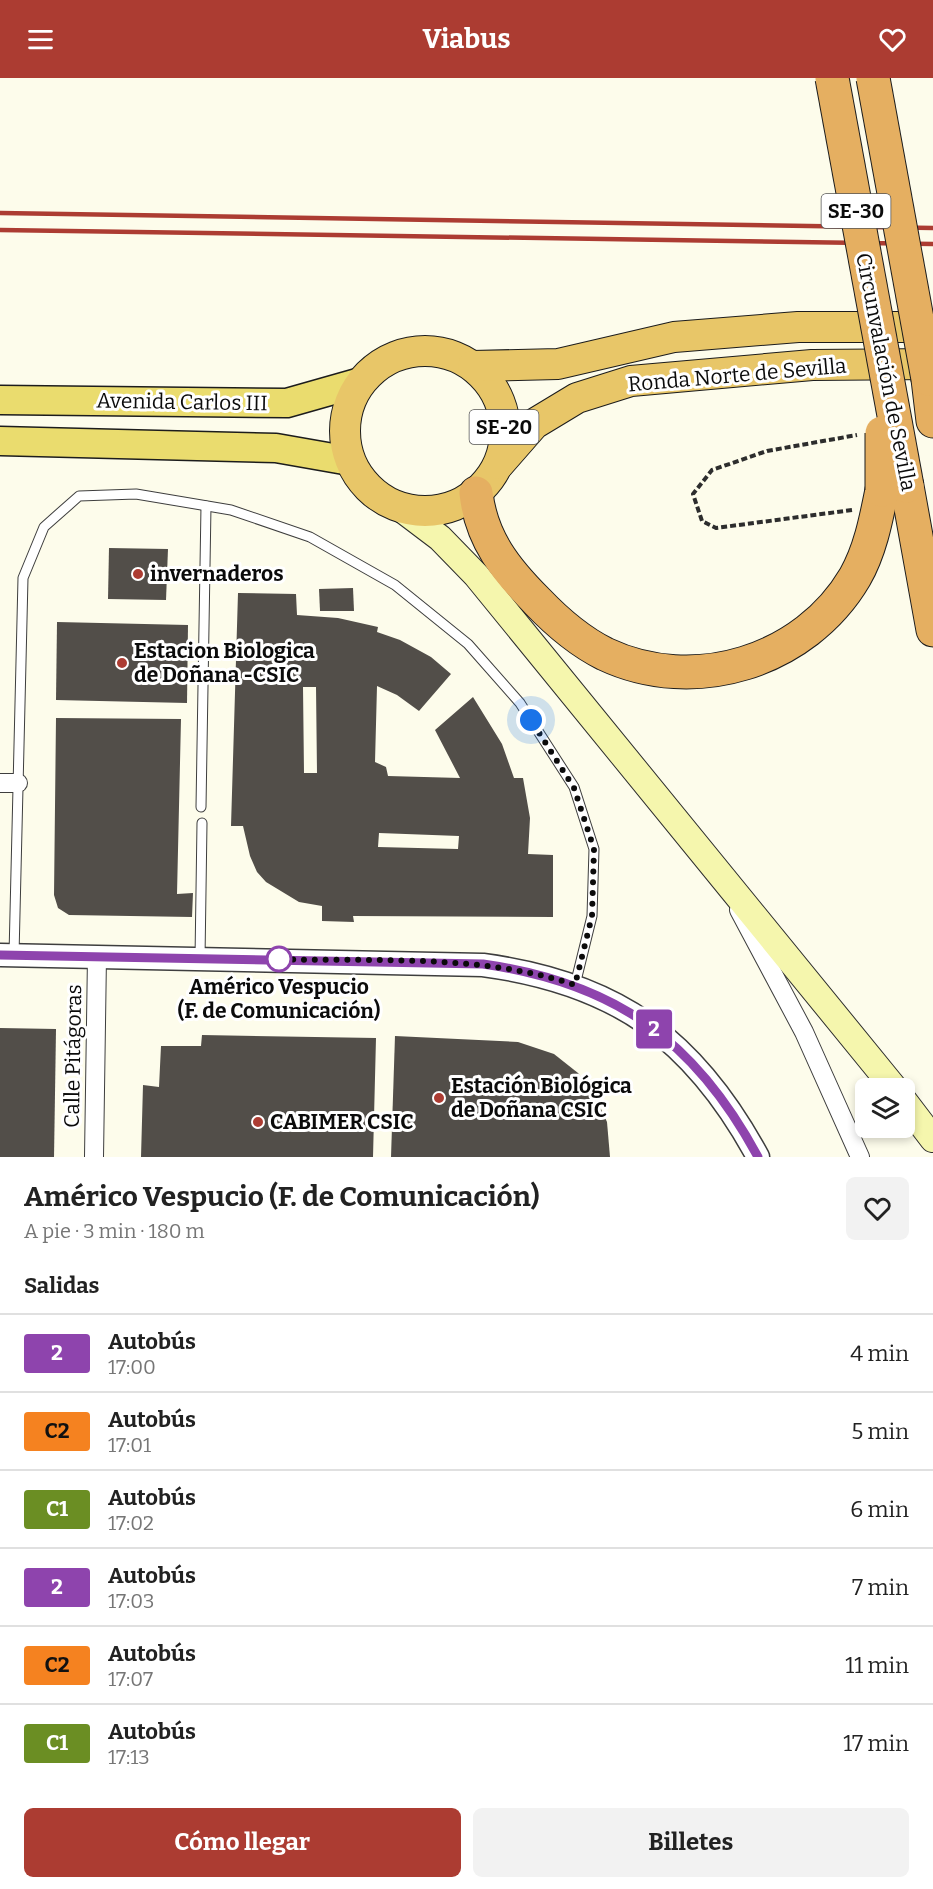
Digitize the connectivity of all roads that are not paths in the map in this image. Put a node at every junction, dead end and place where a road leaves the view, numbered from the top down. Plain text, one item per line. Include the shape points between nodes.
1 (832, 78) edge
2 (873, 78) edge
3 (933, 327) edge
4 (473, 366) junction
5 (931, 380) edge
6 (361, 382) junction
7 (0, 400) edge
8 (933, 421) edge
9 (0, 441) edge
10 (350, 461) junction
11 (497, 466) junction
12 (894, 488) junction
13 (476, 493) junction
14 (206, 506) junction
15 (399, 507) junction
16 (933, 630) edge
17 (9, 783) edge
18 (201, 807) dead end
19 (202, 823) dead end
20 (712, 861) junction
21 (7, 955) edge
22 (97, 956) junction
23 (200, 957) junction
24 (575, 985) junction
25 (887, 1078) edge
26 (915, 1115) edge
27 (742, 1128) junction
28 (933, 1139) edge
29 (94, 1157) edge
30 (748, 1157) edge
31 (758, 1157) edge
32 (860, 1157) edge

1 - 12 highway, Circunvalación de Sevilla / SE-30, bridge via 880,344
2 - 5 highway, Circunvalación de Sevilla / SE-30, bridge
3 - 4 highway, Ronda Norte de Sevilla / SE-20 via 798,327 674,337 558,364
4 - 6 highway, Ronda Norte de Sevilla / SE-20 via 451,354 426,350 402,353 386,360
4 - 11 highway, Ronda Norte de Sevilla / SE-20 via 492,386 503,412 505,439
5 - 8 highway, Circunvalación de Sevilla / SE-30
5 - 11 highway, Ronda Norte de Sevilla / SE-20 via 812,365 631,381 577,398 534,424
6 - 7 main road, Avenida Carlos III via 286,403
6 - 10 highway, Ronda Norte de Sevilla / SE-20 via 348,406 345,425
9 - 10 main road, Avenida Carlos III via 276,447
10 - 15 highway, Ronda Norte de Sevilla / SE-20 via 370,489
11 - 13 highway, Ronda Norte de Sevilla / SE-20
12 - 13 highway via 856,576 820,620 787,645 750,662 685,673 636,665 605,654 572,634 518,582 495,553 482,525
12 - 16 highway, Circunvalación de Sevilla
13 - 15 highway, Ronda Norte de Sevilla / SE-20 via 453,507 426,512
14 - 17 lane via 136,494 79,496 44,527 23,578
14 - 18 lane
14 - 24 lane via 231,510 310,537 395,585 468,644 520,703 574,788 594,849 592,916
15 - 20 main road via 440,538 476,575
17 - 21 lane
19 - 23 lane
20 - 25 main road
20 - 32 street via 804,1032
21 - 22 street
22 - 23 street
22 - 29 street, Calle Pitágoras
23 - 24 street via 483,964 526,970
24 - 27 street via 633,1014 688,1056
26 - 28 main road
27 - 30 street
27 - 31 street

